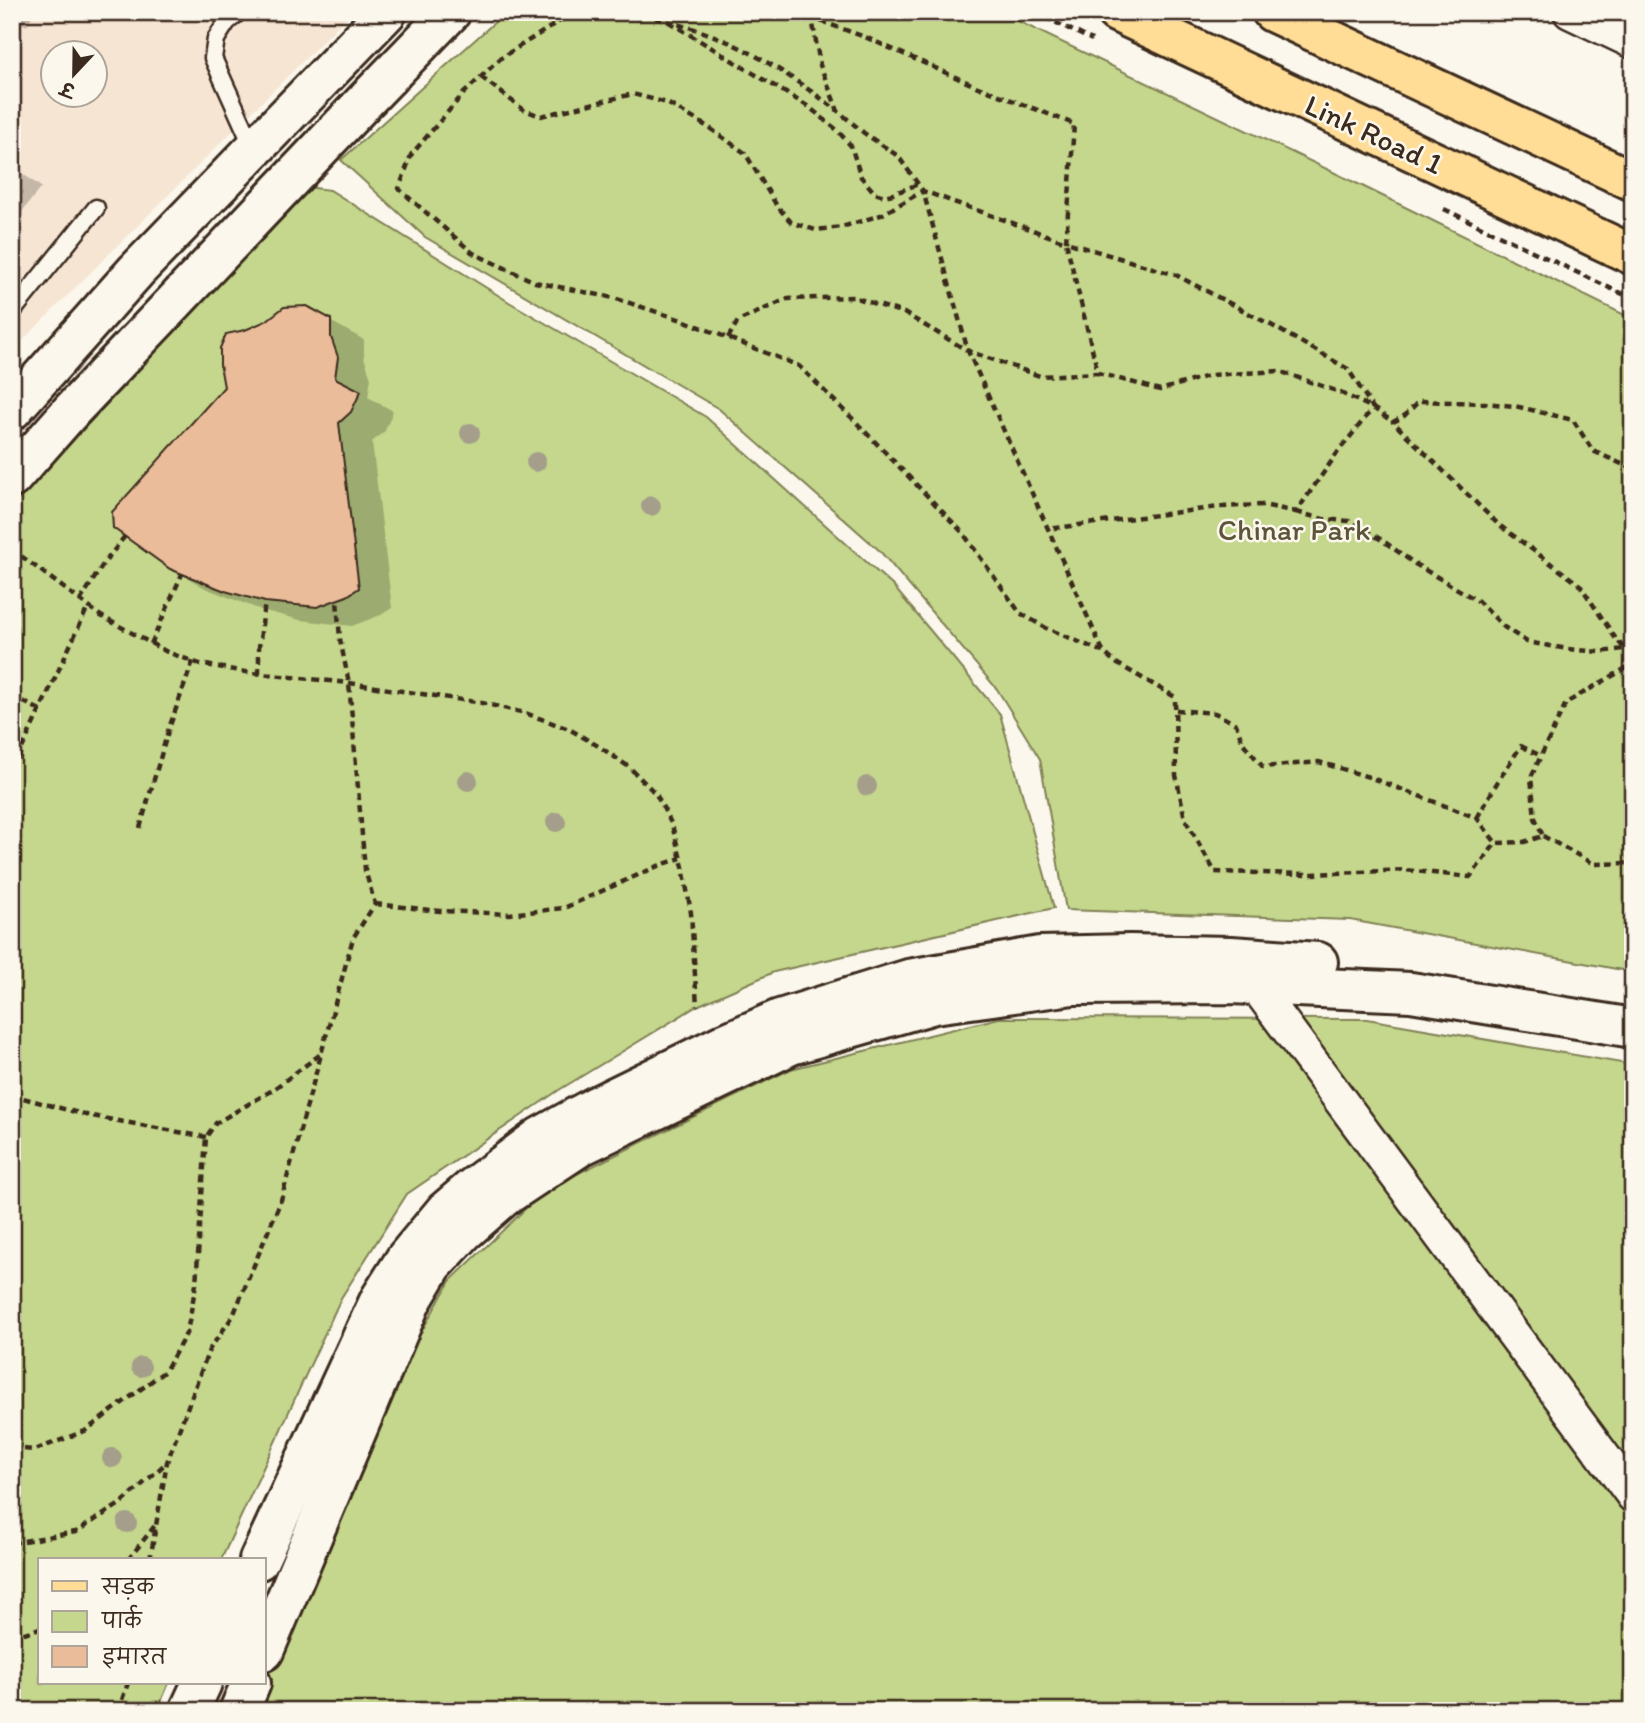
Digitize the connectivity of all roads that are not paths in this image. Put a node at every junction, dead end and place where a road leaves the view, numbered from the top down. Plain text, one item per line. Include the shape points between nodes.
1 (239, 12) edge
2 (387, 12) edge
3 (452, 12) edge
4 (1116, 12) edge
5 (1272, 12) edge
6 (1570, 12) edge
7 (1633, 42) edge
8 (254, 149) junction
9 (1633, 181) edge
10 (96, 208) dead end
11 (1633, 255) edge
12 (12, 312) edge
13 (12, 410) edge
14 (12, 478) edge
15 (1255, 985) junction
16 (1633, 1001) edge
17 (1633, 1028) edge
18 (1633, 1496) edge
19 (260, 1558) edge
20 (266, 1646) edge
21 (202, 1684) edge
22 (251, 1684) edge
23 (189, 1711) edge
24 (239, 1711) edge

1 - 8 lane via 216,39 213,58
2 - 8 street
3 - 14 street
4 - 11 main road, Link Road 1
5 - 9 main road
6 - 7 street
8 - 13 street via 136,271
10 - 12 lane
15 - 17 street via 1411,992
15 - 18 street
15 - 20 street via 1073,985 934,1004 791,1045 582,1146 504,1197 433,1265 411,1302
16 - 19 street via 1440,970 1130,954 1040,957 909,979 780,1019 540,1137 445,1211 406,1258 380,1300
21 - 23 street
22 - 24 street

